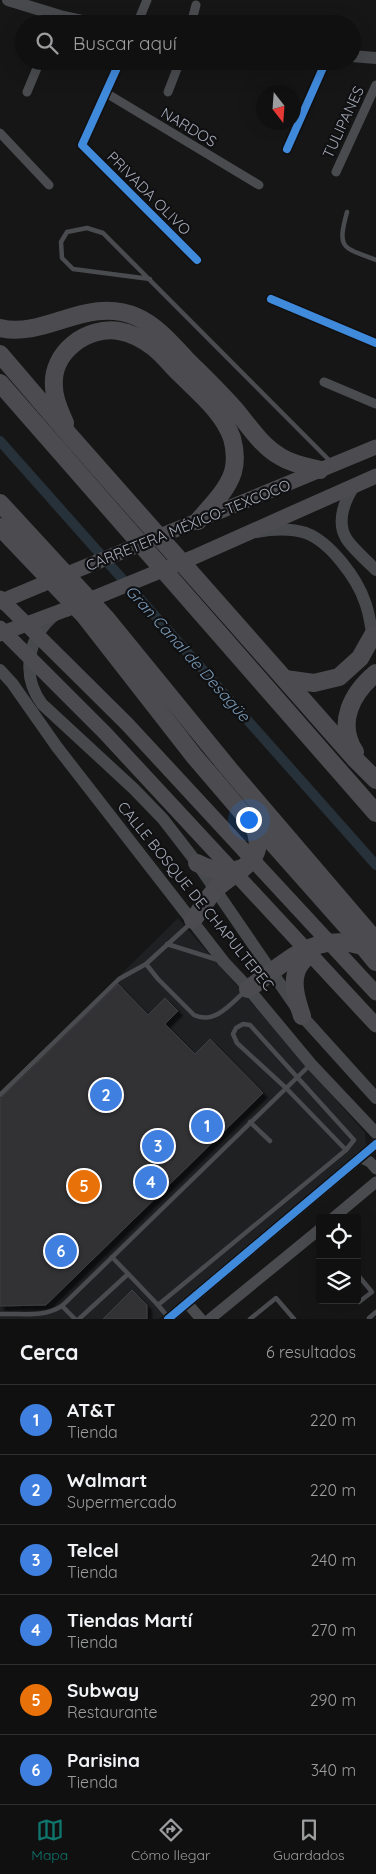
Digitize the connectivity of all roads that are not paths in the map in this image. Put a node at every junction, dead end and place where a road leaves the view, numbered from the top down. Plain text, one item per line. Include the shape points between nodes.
1 (8, 0) edge
2 (147, 0) edge
3 (28, 3) edge
4 (196, 6) dead end
5 (49, 15) edge
6 (141, 15) edge
7 (194, 15) edge
8 (361, 57) edge
9 (376, 58) edge
10 (36, 70) edge
11 (116, 70) edge
12 (177, 70) edge
13 (322, 70) edge
14 (376, 85) edge
15 (27, 92) dead end
16 (168, 92) dead end
17 (106, 93) junction
18 (0, 133) edge
19 (287, 149) dead end
20 (336, 172) dead end
21 (48, 185) dead end
22 (259, 185) dead end
23 (347, 212) dead end
24 (197, 260) dead end
25 (376, 260) edge
26 (150, 279) junction
27 (271, 299) dead end
28 (0, 328) edge
29 (376, 343) edge
30 (0, 354) edge
31 (324, 382) dead end
32 (0, 383) edge
33 (376, 404) edge
34 (71, 437) junction
35 (376, 447) edge
36 (327, 468) junction
37 (376, 476) edge
38 (355, 485) junction
39 (0, 503) edge
40 (198, 521) junction
41 (0, 527) edge
42 (251, 532) junction
43 (376, 570) edge
44 (0, 600) edge
45 (63, 611) junction
46 (376, 612) edge
47 (0, 628) edge
48 (0, 634) edge
49 (374, 637) edge
50 (0, 670) edge
51 (376, 673) edge
52 (285, 679) junction
53 (376, 780) edge
54 (376, 813) edge
55 (253, 825) junction
56 (197, 863) junction
57 (246, 867) junction
58 (216, 890) junction
59 (193, 920) junction
60 (167, 944) junction
61 (318, 944) junction
62 (369, 944) edge
63 (224, 962) junction
64 (376, 962) edge
65 (146, 964) junction
66 (272, 972) junction
67 (248, 988) junction
68 (376, 993) edge
69 (302, 1016) junction
70 (376, 1026) edge
71 (310, 1064) junction
72 (298, 1076) junction
73 (286, 1088) junction
74 (0, 1095) edge
75 (376, 1098) edge
76 (250, 1122) junction
77 (376, 1133) edge
78 (270, 1141) dead end
79 (376, 1144) edge
80 (346, 1150) junction
81 (360, 1157) junction
82 (376, 1169) edge
83 (376, 1182) edge
84 (338, 1214) edge
85 (316, 1231) edge
86 (112, 1257) junction
87 (128, 1274) junction
88 (361, 1279) edge
89 (361, 1300) edge
90 (187, 1303) junction
91 (158, 1305) junction
92 (62, 1306) junction
93 (376, 1312) edge
94 (0, 1314) edge
95 (74, 1319) edge
96 (79, 1319) edge
97 (168, 1319) edge
98 (202, 1319) edge
99 (210, 1319) edge
100 (250, 1319) edge
101 (294, 1319) edge
102 (370, 1319) edge

1 - 3 main road
2 - 6 street
3 - 5 main road
4 - 7 street
8 - 9 main road
10 - 15 street
11 - 17 street
12 - 16 street
13 - 19 street
14 - 20 street, TULIPANES
17 - 22 street, NARDOS
17 - 24 street, PRIVADA OLIVO via 82,145
18 - 21 street
23 - 25 lane via 341,235 344,245
26 - 26 lane via 103,233 87,228 67,232 61,242 62,258 73,269
26 - 36 lane
27 - 29 street
28 - 36 highway via 21,330 97,311 138,317 166,338 219,392 266,447 281,458
30 - 34 highway
31 - 33 street
32 - 54 highway
34 - 40 highway via 57,405 53,386 58,364 71,345 85,335 103,330 138,337 153,347 213,407 232,438 233,472
34 - 52 highway
35 - 36 highway, CARRETERA MÉXICO-TEXCOCO
36 - 40 highway, CARRETERA MÉXICO-TEXCOCO
37 - 38 highway, CARRETERA MÉXICO-TEXCOCO
38 - 42 highway, CARRETERA MÉXICO-TEXCOCO
38 - 43 main road via 344,506 343,530 346,538
39 - 62 highway via 105,617
40 - 44 highway, CARRETERA MÉXICO-TEXCOCO, bridge
41 - 55 highway via 84,615 194,756
42 - 45 highway, CARRETERA MÉXICO-TEXCOCO, bridge
42 - 49 main road via 299,532 311,535 321,543 340,560 354,580 366,603
44 - 68 highway, bridge via 126,724
45 - 48 highway, CARRETERA MÉXICO-TEXCOCO
45 - 56 main road, CALLE BOSQUE DE CHAPULTEPEC via 46,623 31,651 29,674 33,690 42,704 134,788
46 - 49 main road via 372,622
47 - 70 highway, bridge via 105,733
49 - 52 highway via 360,658 339,677 314,683
50 - 59 main road, CALLE BOSQUE DE CHAPULTEPEC
51 - 53 highway via 355,694 346,724 350,742
52 - 53 highway
55 - 57 highway via 257,847
55 - 62 highway via 349,928
56 - 57 highway via 220,871
56 - 58 main road, CALLE BOSQUE DE CHAPULTEPEC
57 - 58 highway
58 - 59 highway
58 - 66 main road, CALLE BOSQUE DE CHAPULTEPEC
59 - 60 lane
59 - 63 main road, CALLE BOSQUE DE CHAPULTEPEC
60 - 63 lane
60 - 65 lane
61 - 62 highway via 333,941
61 - 66 highway
61 - 69 highway via 296,973 296,1001
62 - 64 highway
63 - 67 main road, CALLE BOSQUE DE CHAPULTEPEC
65 - 67 lane via 194,1015 201,1018 209,1018 228,1008
65 - 74 lane via 118,979
66 - 67 highway
66 - 69 main road, CALLE BOSQUE DE CHAPULTEPEC
67 - 71 main road, CALLE BOSQUE DE CHAPULTEPEC
69 - 75 main road, CALLE BOSQUE DE CHAPULTEPEC
71 - 72 lane
71 - 77 main road, CALLE BOSQUE DE CHAPULTEPEC
72 - 73 lane
72 - 73 lane via 250,1026 243,1024 236,1028 233,1034 237,1043
72 - 80 lane via 353,1137 354,1142
73 - 76 lane
73 - 80 lane
76 - 78 lane
76 - 86 lane
79 - 81 street
80 - 91 lane
81 - 82 street
81 - 90 street
83 - 84 street
85 - 99 street
86 - 87 lane
86 - 92 lane
87 - 91 lane
87 - 96 lane
88 - 89 lane via 372,1292
90 - 97 street
90 - 98 street
91 - 97 lane
92 - 94 lane via 45,1313
92 - 95 lane
93 - 102 lane
100 - 101 lane via 276,1298

